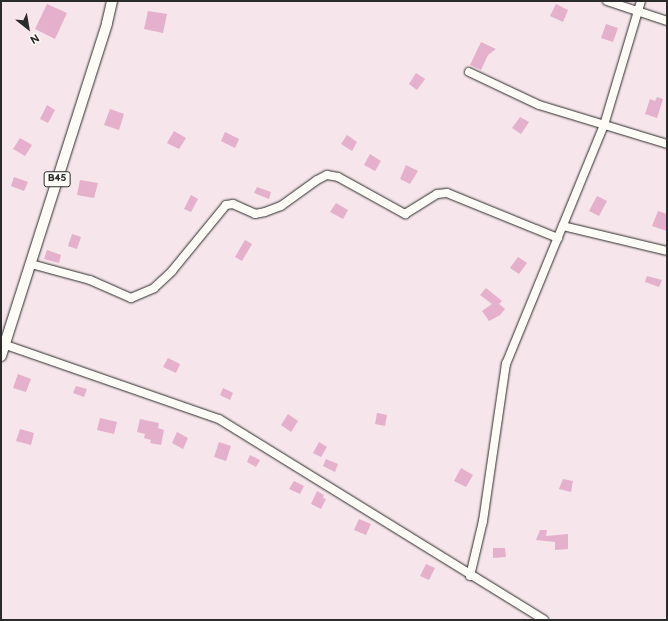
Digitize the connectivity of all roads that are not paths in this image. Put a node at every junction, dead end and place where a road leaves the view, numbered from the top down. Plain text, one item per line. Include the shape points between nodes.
1 (112, 1) edge
2 (607, 1) edge
3 (641, 1) edge
4 (638, 12) junction
5 (667, 21) edge
6 (469, 72) dead end
7 (604, 125) junction
8 (667, 144) edge
9 (563, 226) junction
10 (558, 238) junction
11 (667, 251) edge
12 (30, 264) junction
13 (6, 344) junction
14 (1, 356) edge
15 (470, 576) junction
16 (544, 620) edge

1 - 12 main road, B45
2 - 4 street
3 - 4 street
4 - 5 street
4 - 7 street
6 - 7 street via 539,105
7 - 8 street
7 - 9 street
9 - 10 street
9 - 11 street
10 - 12 street via 447,193 436,194 405,214 338,177 327,175 281,206 265,212 255,214 233,204 226,205 172,271 154,288 130,298 90,280
10 - 15 street via 506,364 483,521
12 - 13 main road, B45
13 - 14 main road, B45
13 - 15 street via 219,419
15 - 16 street

